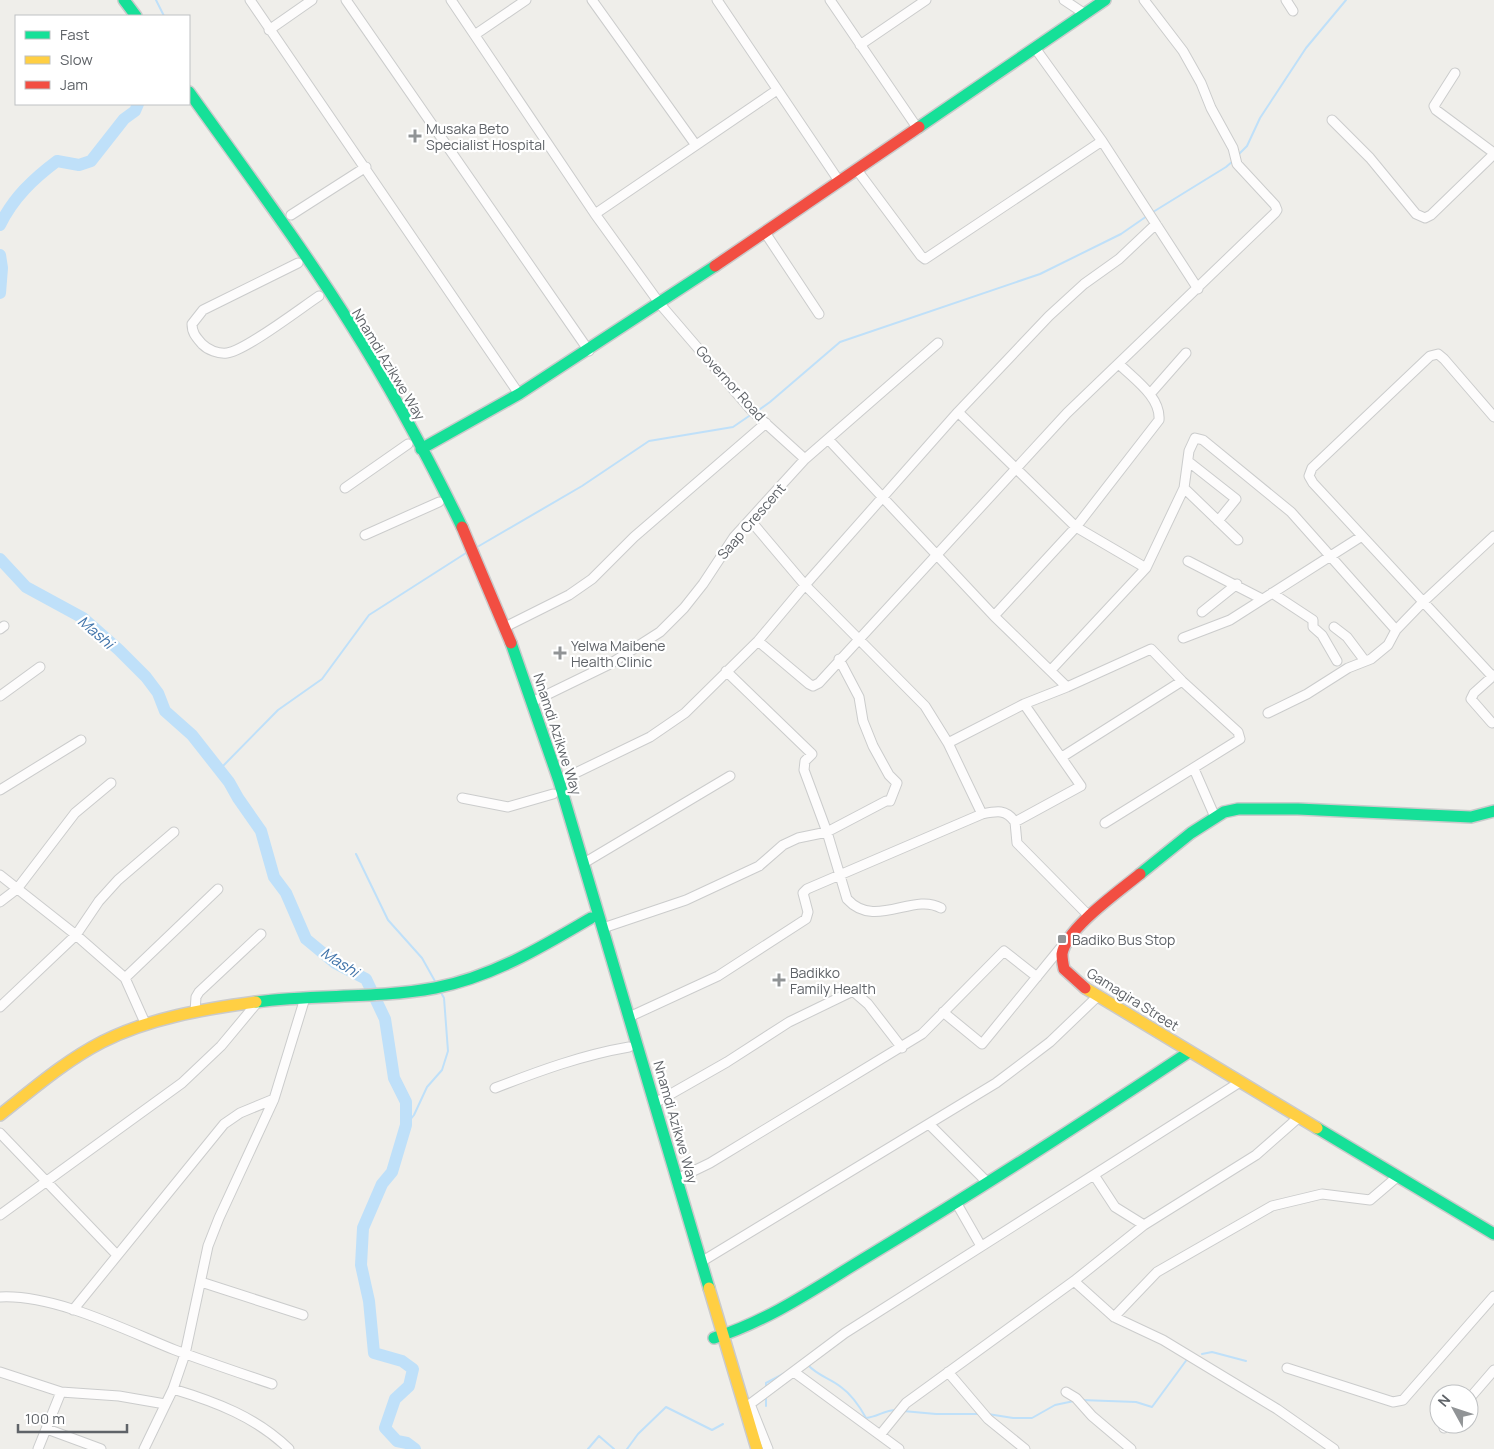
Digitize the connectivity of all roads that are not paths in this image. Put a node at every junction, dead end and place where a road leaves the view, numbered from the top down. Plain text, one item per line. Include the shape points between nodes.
1 (114, 0) edge
2 (124, 0) edge
3 (250, 0) edge
4 (312, 0) edge
5 (346, 0) edge
6 (451, 0) edge
7 (526, 0) edge
8 (592, 0) edge
9 (717, 0) edge
10 (830, 0) edge
11 (926, 0) edge
12 (1064, 0) edge
13 (1105, 0) edge
14 (1144, 0) edge
15 (1286, 0) edge
16 (1293, 11) dead end
17 (1085, 14) junction
18 (124, 15) edge
19 (135, 15) edge
20 (269, 30) junction
21 (476, 34) junction
22 (860, 45) junction
23 (1035, 48) junction
24 (1455, 73) dead end
25 (777, 90) junction
26 (190, 93) edge
27 (187, 105) edge
28 (1332, 120) dead end
29 (918, 129) junction
30 (1102, 141) junction
31 (695, 144) junction
32 (1494, 154) edge
33 (366, 167) junction
34 (857, 170) junction
35 (839, 181) junction
36 (595, 214) junction
37 (291, 215) dead end
38 (1154, 223) junction
39 (766, 234) junction
40 (298, 263) junction
41 (1198, 288) junction
42 (319, 296) junction
43 (660, 304) junction
44 (819, 314) dead end
45 (938, 343) dead end
46 (589, 351) junction
47 (1186, 353) dead end
48 (1119, 364) junction
49 (519, 394) junction
50 (1150, 394) junction
51 (958, 412) junction
52 (1494, 417) edge
53 (766, 423) junction
54 (828, 439) junction
55 (414, 449) junction
56 (805, 459) junction
57 (1190, 462) junction
58 (1016, 470) junction
59 (345, 488) dead end
60 (1184, 488) junction
61 (882, 499) junction
62 (440, 502) junction
63 (750, 520) junction
64 (1218, 521) junction
65 (1076, 527) junction
66 (365, 535) dead end
67 (1362, 536) junction
68 (1494, 536) edge
69 (1238, 540) dead end
70 (937, 556) junction
71 (1331, 557) junction
72 (1188, 561) dead end
73 (1146, 568) junction
74 (1237, 584) junction
75 (804, 585) junction
76 (1272, 593) junction
77 (1262, 599) junction
78 (1423, 602) junction
79 (1202, 612) dead end
80 (994, 616) junction
81 (505, 627) junction
82 (1334, 627) dead end
83 (1396, 630) junction
84 (1183, 638) dead end
85 (859, 640) junction
86 (758, 641) junction
87 (839, 659) junction
88 (1337, 661) dead end
89 (1365, 661) junction
90 (40, 667) dead end
91 (1051, 670) junction
92 (726, 671) junction
93 (1493, 676) edge
94 (1182, 681) junction
95 (1067, 687) junction
96 (0, 696) edge
97 (534, 701) junction
98 (1024, 704) junction
99 (1268, 713) dead end
100 (1492, 723) dead end
101 (81, 740) dead end
102 (948, 743) junction
103 (1062, 757) junction
104 (1194, 769) junction
105 (730, 776) dead end
106 (559, 781) junction
107 (112, 784) dead end
108 (0, 790) edge
109 (553, 794) junction
110 (462, 798) dead end
111 (1494, 811) edge
112 (982, 814) junction
113 (1214, 817) junction
114 (1015, 822) junction
115 (1105, 823) dead end
116 (174, 832) dead end
117 (827, 832) junction
118 (584, 863) junction
119 (0, 875) edge
120 (840, 876) junction
121 (17, 888) junction
122 (218, 889) dead end
123 (0, 902) edge
124 (940, 908) dead end
125 (1090, 916) junction
126 (591, 918) junction
127 (603, 928) junction
128 (76, 934) junction
129 (261, 934) dead end
130 (1067, 940) junction
131 (1037, 977) junction
132 (125, 978) junction
133 (1098, 996) junction
134 (305, 998) junction
135 (256, 1004) junction
136 (0, 1007) edge
137 (195, 1012) junction
138 (943, 1012) junction
139 (630, 1017) junction
140 (146, 1025) junction
141 (629, 1047) junction
142 (902, 1048) junction
143 (1189, 1052) junction
144 (1240, 1082) junction
145 (495, 1088) dead end
146 (274, 1099) junction
147 (655, 1103) junction
148 (0, 1115) edge
149 (1298, 1118) junction
150 (929, 1124) junction
151 (0, 1133) edge
152 (1094, 1175) junction
153 (1397, 1177) junction
154 (677, 1179) junction
155 (45, 1182) junction
156 (988, 1183) junction
157 (957, 1204) junction
158 (0, 1215) edge
159 (1144, 1225) junction
160 (1494, 1234) edge
161 (981, 1246) junction
162 (116, 1254) junction
163 (701, 1262) junction
164 (1074, 1281) junction
165 (201, 1282) junction
166 (1494, 1296) edge
167 (0, 1297) edge
168 (73, 1310) junction
169 (303, 1315) dead end
170 (1114, 1317) junction
171 (719, 1337) junction
172 (186, 1354) junction
173 (1287, 1368) dead end
174 (1494, 1370) edge
175 (0, 1372) edge
176 (794, 1372) junction
177 (948, 1372) junction
178 (272, 1384) dead end
179 (1479, 1387) edge
180 (173, 1389) junction
181 (61, 1392) junction
182 (1066, 1392) dead end
183 (165, 1404) junction
184 (46, 1429) junction
185 (880, 1435) junction
186 (38, 1449) edge
187 (101, 1449) edge
188 (144, 1449) edge
189 (288, 1449) edge
190 (747, 1449) edge
191 (757, 1449) edge
192 (768, 1449) edge
193 (899, 1449) edge
194 (1025, 1449) edge
195 (1131, 1449) edge
196 (1334, 1449) edge

1 - 18 main road
2 - 19 main road
3 - 20 street
4 - 20 street
5 - 46 street
6 - 21 street, Governor Road
7 - 21 street
8 - 31 street
9 - 25 street
10 - 22 street
11 - 22 street
12 - 17 street
13 - 17 main road
14 - 41 street via 1183,51 1233,148 1237,164 1277,210
15 - 16 street
17 - 23 main road
20 - 33 street
21 - 36 street, Governor Road
22 - 29 street
23 - 29 main road
23 - 30 street
24 - 32 street via 1434,106
25 - 31 street
25 - 35 street
26 - 55 main road, Nnamdi Azikwe Way via 313,267 384,382
27 - 40 main road, Nnamdi Azikwe Way
28 - 32 street via 1370,158 1416,214 1425,218
29 - 34 main road
30 - 34 street via 925,259
30 - 38 street
31 - 36 street
33 - 37 street
33 - 49 street
34 - 35 main road
35 - 39 main road
36 - 43 street, Governor Road
38 - 41 street
38 - 51 street via 1119,259 1063,303
39 - 43 main road
39 - 44 street
40 - 42 main road, Nnamdi Azikwe Way
40 - 42 street via 203,310 192,324 195,336 213,351 234,351
41 - 48 street
42 - 55 main road, Nnamdi Azikwe Way
43 - 46 main road
43 - 53 street, Governor Road via 751,410
45 - 54 street, Saap Crescent
46 - 49 main road
47 - 50 street
48 - 50 street
48 - 58 street via 1067,413
49 - 55 main road
50 - 65 street via 1160,412 1159,420
51 - 58 street
51 - 61 street
52 - 67 street via 1444,359 1438,354 1430,356 1312,468 1310,476 1313,483
53 - 56 street, Governor Road
53 - 81 street via 634,537 592,579
54 - 56 street, Saap Crescent
54 - 61 street
55 - 59 street
55 - 62 main road, Nnamdi Azikwe Way
55 - 81 main road, Nnamdi Azikwe Way via 451,504
56 - 63 street, Saap Crescent
57 - 60 street
57 - 64 street via 1236,499
57 - 71 street via 1189,451 1194,438 1203,440 1291,512
58 - 65 street
58 - 70 street
60 - 64 street
60 - 73 street
61 - 70 street
61 - 75 street
62 - 66 street
62 - 109 main road, Nnamdi Azikwe Way via 500,641
63 - 75 street
63 - 97 street, Saap Crescent via 684,608 660,632 610,664
64 - 69 street
65 - 73 street
65 - 80 street
67 - 71 street
67 - 78 street
68 - 78 street
70 - 80 street
70 - 85 street
71 - 76 street
71 - 83 street
72 - 74 street
73 - 91 street
74 - 77 street
74 - 79 street
75 - 85 street
75 - 86 street
76 - 77 street
76 - 88 street via 1313,620 1313,627 1322,635
77 - 84 street via 1230,620
78 - 83 street
78 - 93 street
80 - 91 street
81 - 97 main road, Nnamdi Azikwe Way
82 - 89 street via 1347,637
83 - 89 street via 1388,645
85 - 87 street
85 - 102 street via 925,706
86 - 87 street via 813,686
86 - 92 street
87 - 117 street via 859,697 863,721 873,746 897,783 890,801
89 - 99 street
90 - 96 street
91 - 95 street
92 - 106 street via 685,713 650,737
92 - 117 street via 812,754 805,761 804,770
93 - 100 street via 1474,692 1471,699
94 - 95 street via 1151,649
94 - 103 street
94 - 104 street via 1240,735 1238,742
95 - 98 street
97 - 106 main road, Nnamdi Azikwe Way
98 - 102 street
98 - 103 street
101 - 108 street
102 - 112 street
103 - 114 street via 1081,786
104 - 113 street
104 - 115 street
105 - 118 street
106 - 118 main road, Nnamdi Azikwe Way
107 - 121 street via 72,818
109 - 110 street via 508,807
109 - 126 main road, Nnamdi Azikwe Way
111 - 113 main road via 1471,817 1231,809
112 - 114 street via 1001,812 1009,814
112 - 120 street
113 - 125 main road
114 - 125 street via 1017,843
116 - 128 street via 118,880 99,900
117 - 120 street
117 - 127 street via 783,845 759,866 686,900
118 - 127 main road, Nnamdi Azikwe Way
119 - 121 street
120 - 124 street via 846,899 854,908 866,912 906,908 921,903
120 - 139 street via 804,890 806,919 718,976
121 - 123 street
121 - 128 street
122 - 132 street
125 - 130 main road
126 - 134 main road via 532,953 451,984
126 - 141 main road, Nnamdi Azikwe Way
127 - 139 main road, Nnamdi Azikwe Way
128 - 132 street
128 - 136 street
129 - 137 street via 199,992
130 - 131 street
130 - 133 main road, Gamagira Street via 1062,954 1064,970
131 - 138 street via 1004,950
131 - 138 street via 982,1044
132 - 140 street
133 - 143 main road, Gamagira Street
133 - 150 street via 1050,1042 996,1083
134 - 135 main road
134 - 146 street
135 - 137 main road
135 - 155 street via 221,1046 182,1083
137 - 140 main road
138 - 142 street via 922,1034
139 - 147 main road, Nnamdi Azikwe Way
140 - 148 main road via 89,1050
141 - 145 street via 592,1053
141 - 171 main road, Nnamdi Azikwe Way
142 - 147 street via 868,1004 852,991 789,1022 728,1062
142 - 154 street via 710,1163
143 - 144 main road, Gamagira Street
143 - 156 main road
144 - 149 main road, Gamagira Street
144 - 152 street
146 - 162 street via 240,1113 224,1124
146 - 165 street via 219,1218 208,1246
147 - 154 main road, Nnamdi Azikwe Way
149 - 153 main road, Gamagira Street
149 - 159 street via 1256,1154
150 - 156 street
150 - 163 street
151 - 155 street
152 - 159 street via 1115,1207
152 - 161 street
153 - 160 main road, Gamagira Street
153 - 170 street via 1370,1200 1322,1194 1272,1206 1157,1272
154 - 163 main road, Nnamdi Azikwe Way
155 - 158 street
155 - 162 street
156 - 157 main road
157 - 161 street
157 - 171 main road via 759,1320
159 - 164 street
161 - 176 street via 845,1333
162 - 168 street
163 - 171 main road, Nnamdi Azikwe Way
164 - 170 street
164 - 177 street
165 - 169 street
165 - 172 street
166 - 173 street via 1403,1400 1393,1402
167 - 168 street
168 - 172 street
170 - 196 street via 1189,1356 1278,1409
171 - 190 main road, Nnamdi Azikwe Way
171 - 191 main road, Nnamdi Azikwe Way
172 - 178 street
172 - 180 street
174 - 179 street
175 - 181 street
176 - 185 street
176 - 192 street via 750,1404
177 - 185 street via 901,1408
177 - 194 street via 988,1419
180 - 183 street
180 - 189 street via 213,1401 248,1418
181 - 183 street via 119,1396
181 - 184 street
182 - 195 street
183 - 188 street
184 - 186 street
184 - 187 street
185 - 193 street

